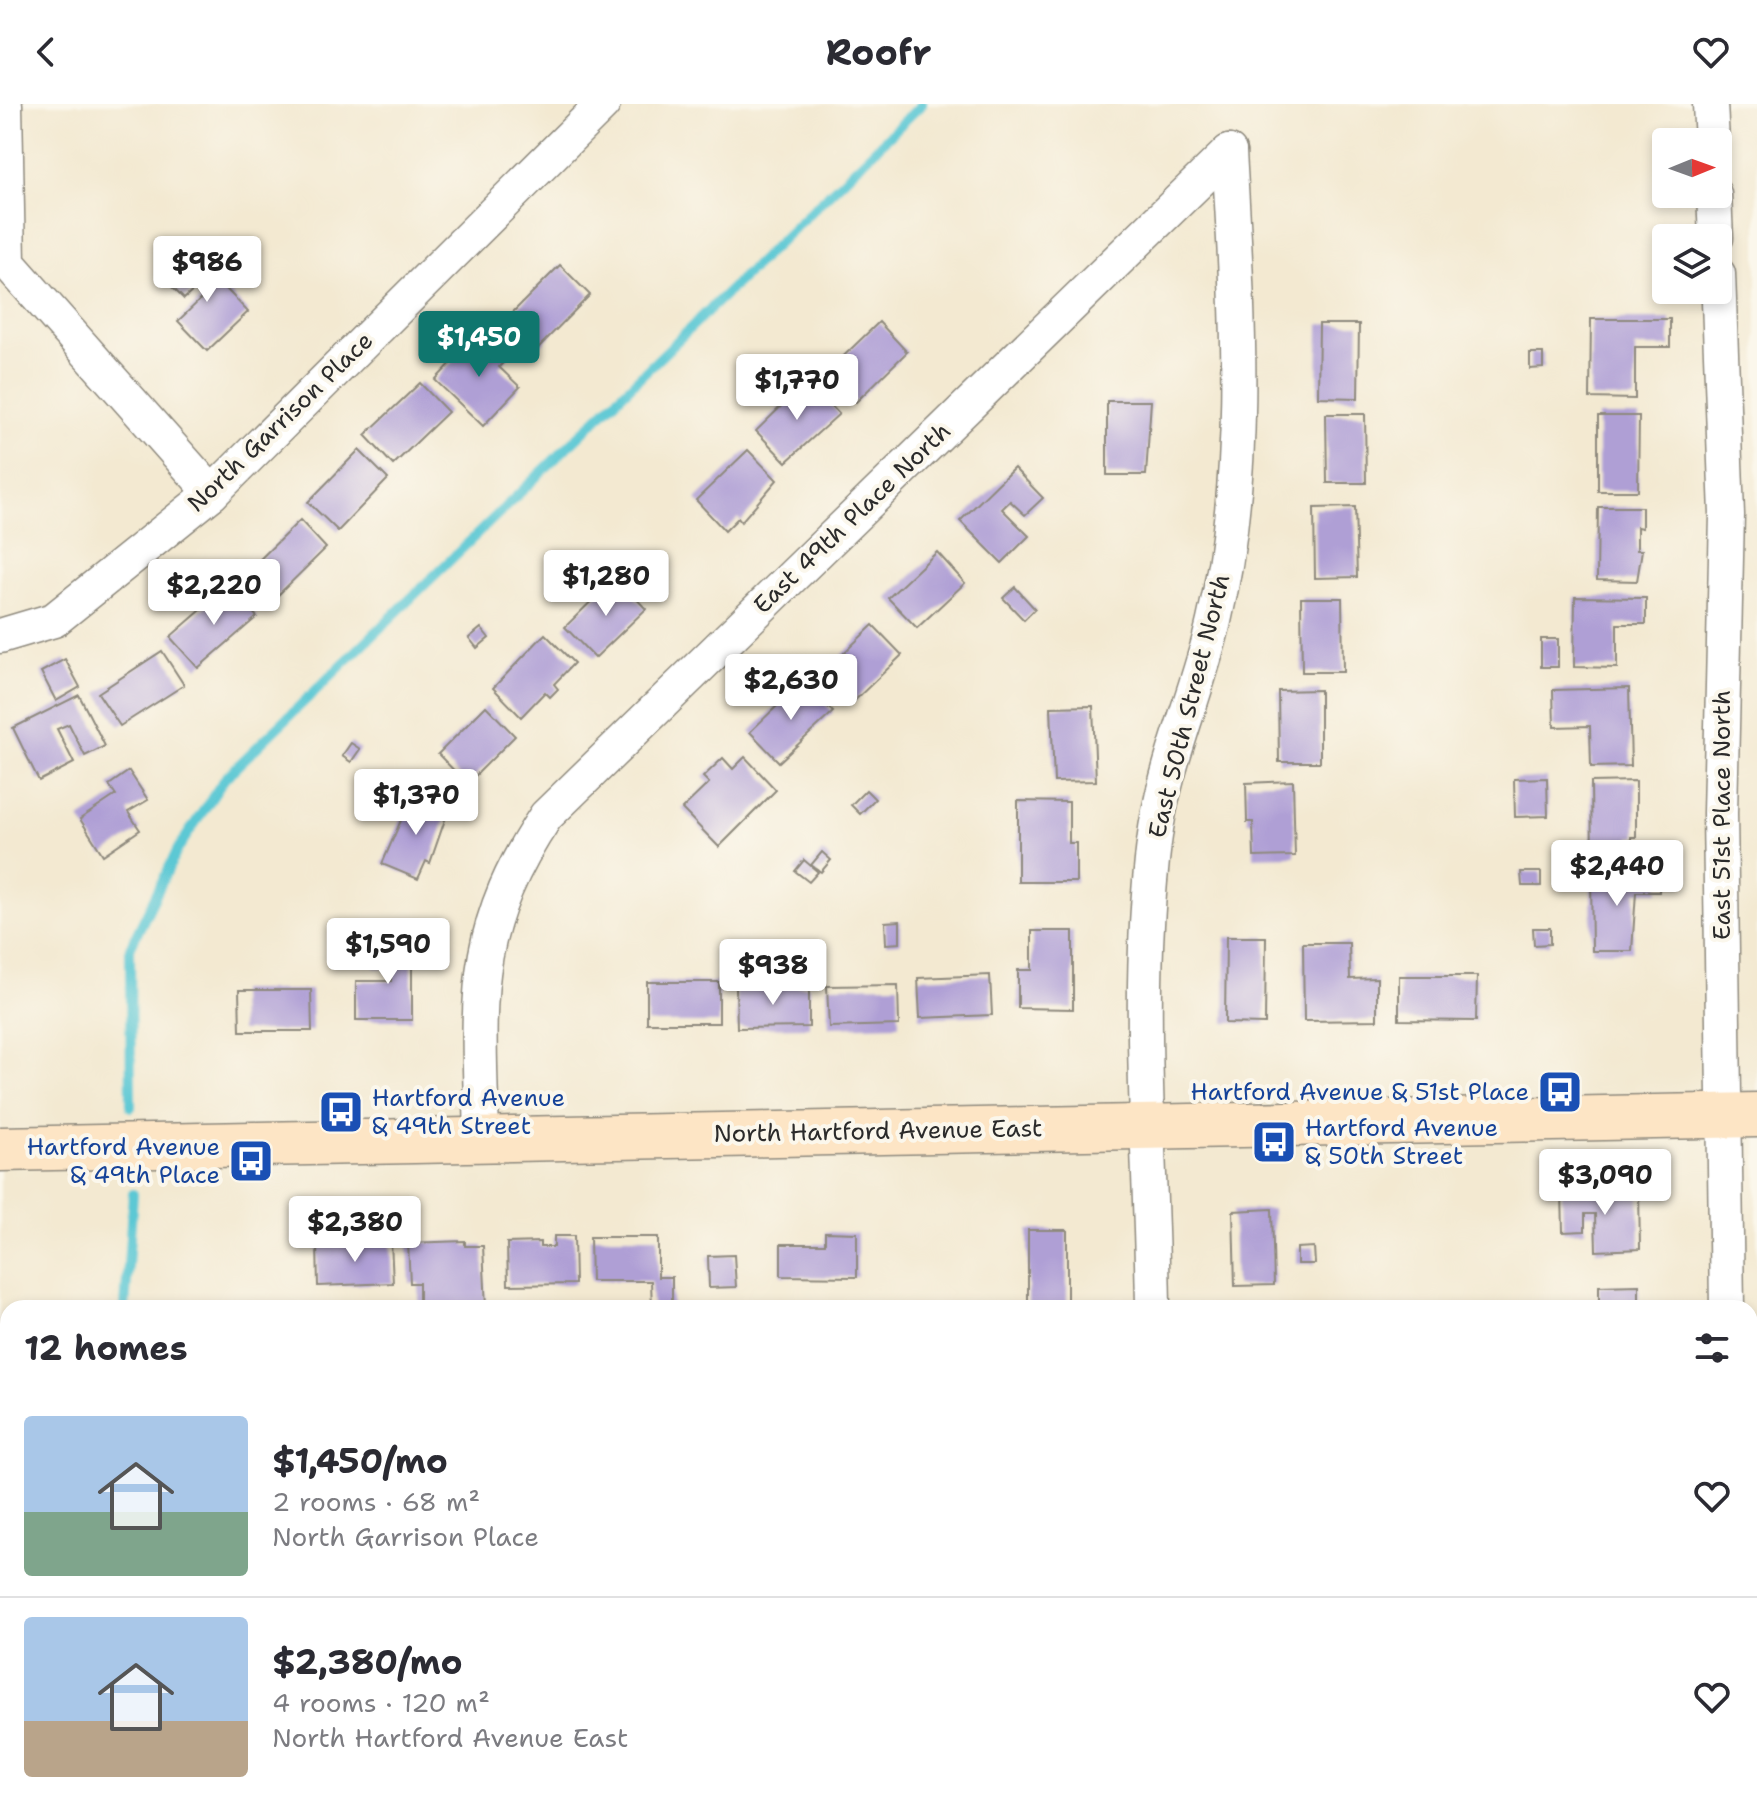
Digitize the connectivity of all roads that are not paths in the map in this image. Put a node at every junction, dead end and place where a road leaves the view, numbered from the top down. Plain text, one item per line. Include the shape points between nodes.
1 (5, 104) edge
2 (603, 104) edge
3 (1710, 104) edge
4 (1711, 128) edge
5 (1229, 152) joint
6 (1719, 304) edge
7 (212, 493) junction
8 (0, 636) edge
9 (1740, 1115) edge
10 (1149, 1125) junction
11 (482, 1139) junction
12 (0, 1149) edge
13 (1153, 1300) edge
14 (1728, 1300) edge

1 - 7 street via 8,263
2 - 7 street, North Garrison Place
3 - 4 street
5 - 10 street, East 50th Street North via 1239,309 1231,522 1214,622 1172,758 1155,839 1145,959
5 - 11 street, East 49th Place North via 546,816 516,861 483,957
6 - 9 street, East 51st Place North via 1727,515 1720,813
7 - 8 street, North Garrison Place via 54,620
9 - 10 street, North Hartford Avenue East
9 - 14 street, East 51st Place North
10 - 11 street, North Hartford Avenue East
10 - 13 street, East 50th Street North
11 - 12 street, North Hartford Avenue East

